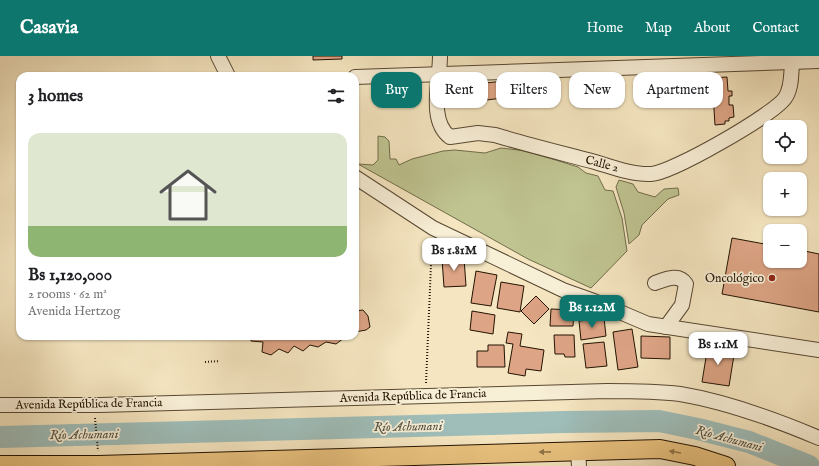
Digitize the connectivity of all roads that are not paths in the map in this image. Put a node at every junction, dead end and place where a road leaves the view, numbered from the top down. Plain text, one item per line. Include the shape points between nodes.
1 (218, 56) edge
2 (440, 56) edge
3 (683, 61) edge
4 (819, 61) edge
5 (792, 63) junction
6 (226, 67) edge
7 (440, 72) edge
8 (477, 72) edge
9 (430, 74) edge
10 (359, 77) edge
11 (436, 108) edge
12 (359, 180) edge
13 (655, 283) dead end
14 (666, 327) junction
15 (819, 350) edge
16 (0, 405) edge
17 (819, 438) edge
18 (578, 459) edge
19 (383, 461) edge
20 (0, 465) edge
21 (123, 465) edge
22 (726, 466) edge

1 - 6 street
2 - 7 street, Calle 2
3 - 5 street
3 - 8 street
4 - 5 street
5 - 11 street, Calle 2 via 790,85 786,97 778,105 684,163 664,172 651,174 624,170 495,135 478,133 450,137 439,125
9 - 10 street
12 - 14 street via 433,228 563,290 648,324
13 - 14 street via 677,277 686,284 682,305
14 - 15 street
16 - 17 street, Avenida República de Francia via 100,405 607,391 678,394 739,408
18 -> 19 main road
22 -> 18 main road via 660,449
19 - 21 main road
20 - 21 main road

